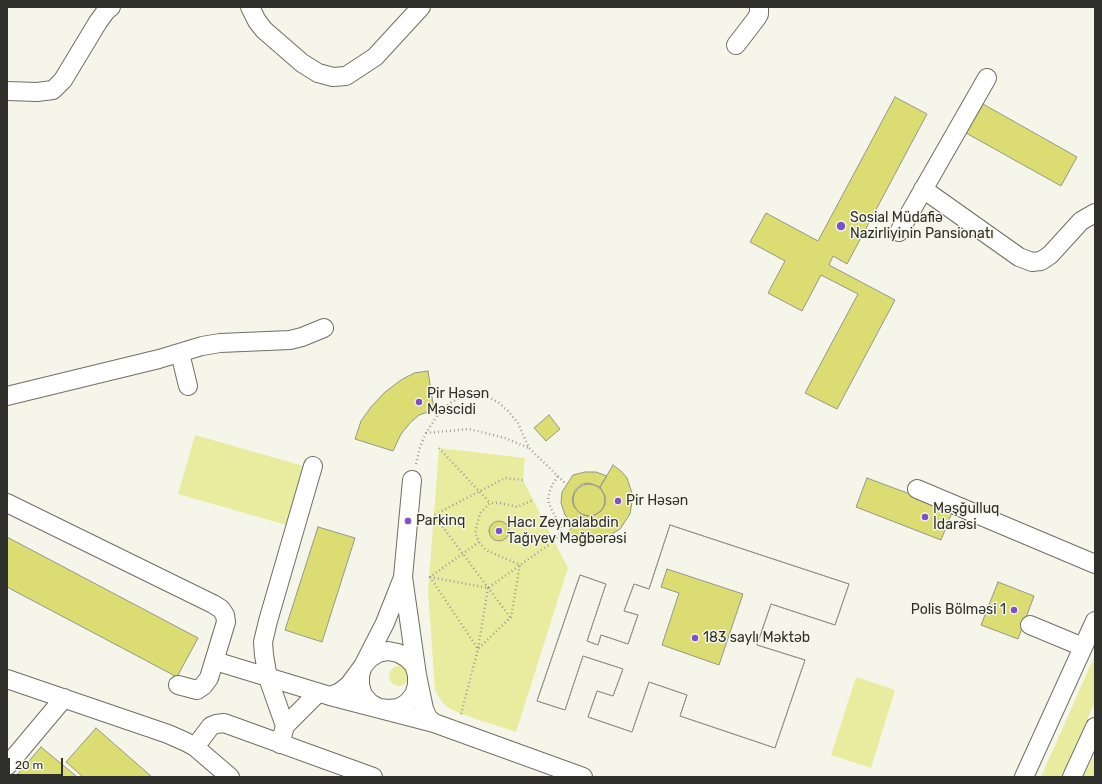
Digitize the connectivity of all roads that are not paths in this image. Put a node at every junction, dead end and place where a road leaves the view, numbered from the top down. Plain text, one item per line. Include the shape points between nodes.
1 (112, 7) edge
2 (250, 7) edge
3 (420, 7) edge
4 (759, 7) edge
5 (736, 45) dead end
6 (987, 78) dead end
7 (7, 91) edge
8 (923, 190) junction
9 (1095, 213) edge
10 (899, 232) dead end
11 (324, 328) dead end
12 (180, 353) junction
13 (188, 386) dead end
14 (7, 396) edge
15 (313, 466) dead end
16 (412, 480) road end
17 (917, 489) dead end
18 (7, 502) edge
19 (1095, 564) edge
20 (403, 577) junction
21 (1095, 621) edge
22 (1030, 626) dead end
23 (1083, 647) junction
24 (215, 662) junction
25 (363, 666) junction
26 (417, 675) junction
27 (7, 678) edge
28 (268, 678) junction
29 (178, 685) dead end
30 (324, 694) junction
31 (64, 698) junction
32 (378, 708) junction
33 (434, 723) junction
34 (286, 726) junction
35 (1095, 727) edge
36 (280, 744) junction
37 (195, 747) junction
38 (7, 766) edge
39 (230, 777) edge
40 (373, 777) edge
41 (583, 777) edge
42 (1024, 777) edge
43 (1072, 777) edge

1 - 7 street via 98,22 64,80 53,90
2 - 3 street via 264,30 302,63 318,73 333,77 346,76 375,57
4 - 5 street via 756,19
6 - 8 street
8 - 9 street via 1019,257 1032,262 1041,261 1050,255 1081,221
8 - 10 street
11 - 12 street via 290,340 220,343
12 - 13 street
12 - 14 street
15 - 28 street via 263,642
16 - 20 street
17 - 19 street
18 - 24 street via 221,610 226,622
20 - 25 street via 385,623
20 - 26 street
21 - 23 street
22 - 23 street
23 - 42 street
24 - 28 street
24 - 29 street via 209,678 197,690
25 - 26 street via 378,652 388,651 407,658 414,665
25 - 30 street via 349,685 340,692
25 - 32 street via 360,675 363,695
26 - 32 street via 414,695 407,702 398,708
26 - 33 street via 424,710
27 - 31 street
28 - 30 street
28 - 34 street
30 - 32 street
30 - 34 street
31 - 37 street via 168,734
31 - 38 street
32 - 33 street
33 - 41 street
34 - 36 street
35 - 43 street
36 - 37 street via 224,723 212,726
36 - 40 street
37 - 39 street

